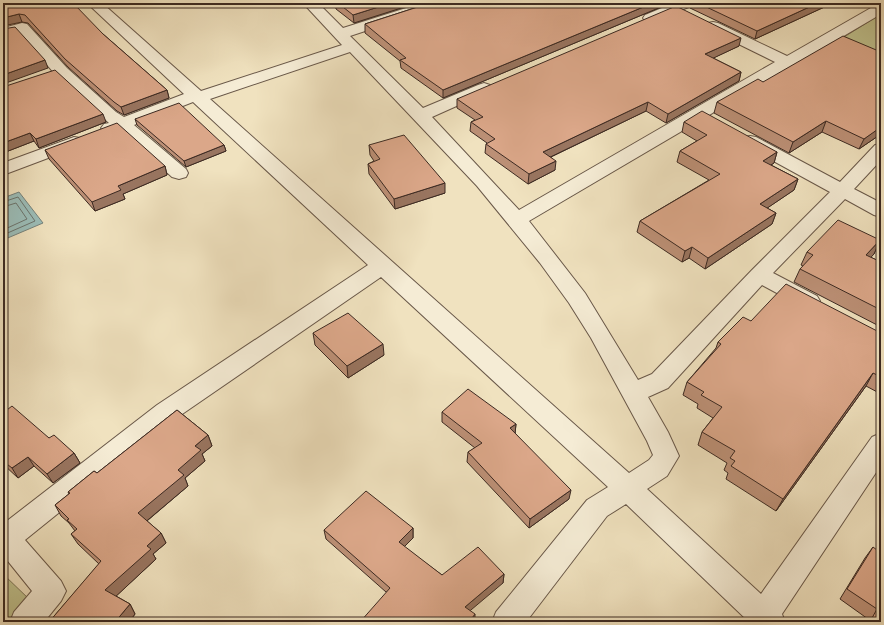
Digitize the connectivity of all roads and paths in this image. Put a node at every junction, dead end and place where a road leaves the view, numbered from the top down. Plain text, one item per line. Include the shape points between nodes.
1 (94, 3) edge
2 (310, 3) edge
3 (436, 3) edge
4 (678, 7) edge
5 (881, 8) edge
6 (702, 21) edge
7 (638, 23) edge
8 (3, 33) edge
9 (347, 40) junction
10 (787, 62) junction
11 (500, 81) edge
12 (196, 97) junction
13 (420, 115) junction
14 (123, 124) junction
15 (734, 132) edge
16 (881, 149) edge
17 (3, 169) edge
18 (179, 172) dead end
19 (842, 191) junction
20 (881, 211) edge
21 (516, 220) junction
22 (382, 266) junction
23 (759, 275) junction
24 (827, 310) edge
25 (632, 393) junction
26 (881, 444) edge
27 (628, 488) junction
28 (5, 540) edge
29 (767, 619) edge
30 (25, 622) edge
31 (507, 622) edge

1 - 12 street
2 - 9 street
3 - 9 street
4 - 7 street
5 - 10 street
6 - 10 street
8 - 14 street via 22,27 54,74
9 - 12 street
9 - 13 street
10 - 21 street via 706,118
11 - 13 street
12 - 14 street
12 - 22 street
13 - 21 street
14 - 17 street
14 - 18 street
15 - 19 street
16 - 19 street
19 - 20 street
19 - 23 street
21 - 25 street via 577,299
22 - 27 street
22 - 28 street via 166,412
23 - 24 street
23 - 25 street via 660,380
25 - 27 street via 666,456 658,468
26 - 29 street
27 - 29 street
27 - 31 street via 597,508
28 - 30 street via 52,591

